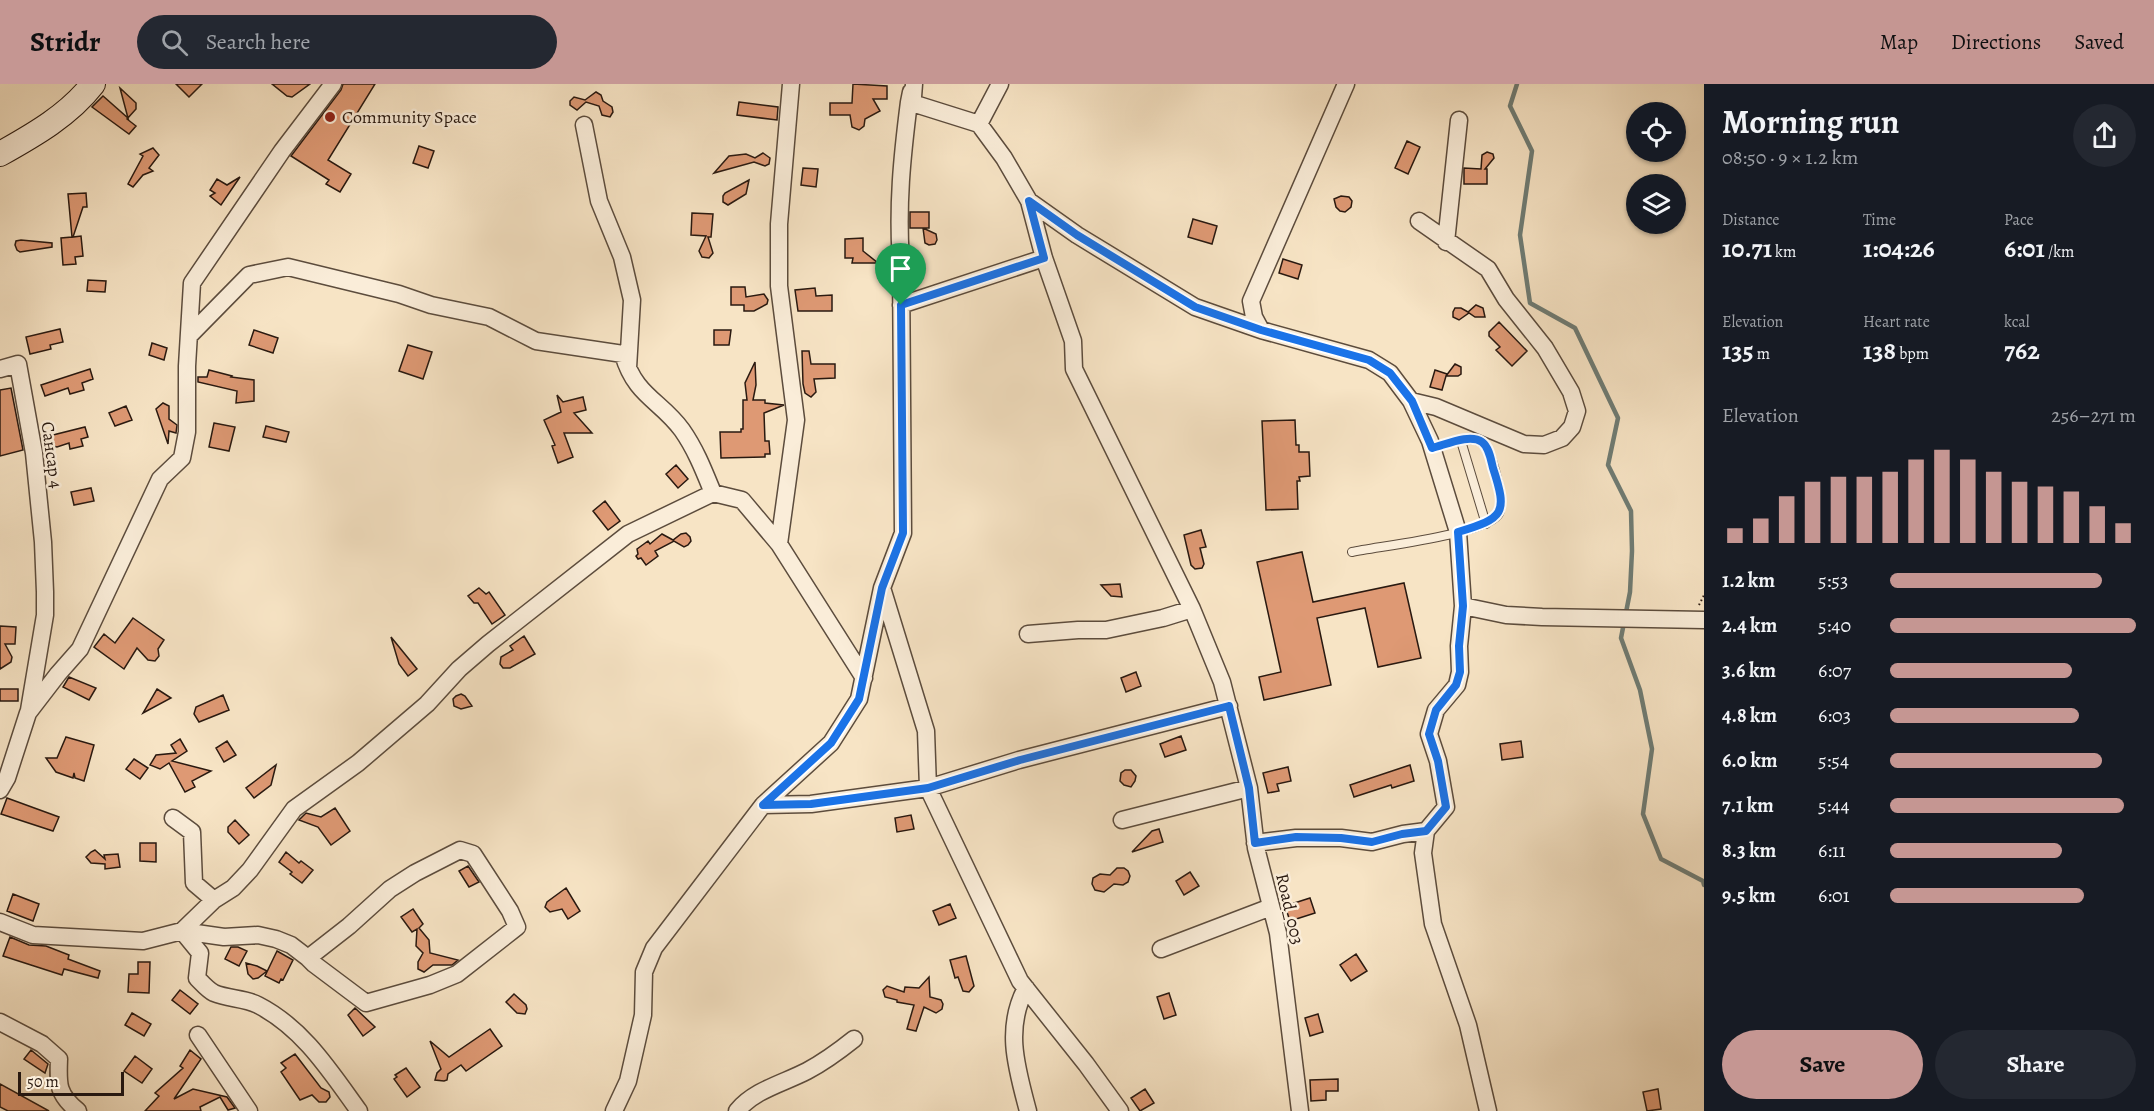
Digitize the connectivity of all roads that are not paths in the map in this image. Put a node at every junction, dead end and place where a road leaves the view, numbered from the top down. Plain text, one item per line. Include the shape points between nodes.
1 (93, 84) edge
2 (333, 84) edge
3 (791, 84) edge
4 (913, 84) edge
5 (1000, 84) edge
6 (1346, 84) edge
7 (909, 102) junction
8 (1459, 120) dead end
9 (979, 124) junction
10 (585, 125) dead end
11 (0, 154) edge
12 (1029, 201) junction
13 (1419, 222) dead end
14 (1446, 242) junction
15 (1044, 258) junction
16 (901, 305) junction
17 (1261, 330) junction
18 (189, 336) junction
19 (0, 369) edge
20 (628, 372) junction
21 (1412, 401) junction
22 (1461, 441) junction
23 (1432, 448) junction
24 (713, 493) junction
25 (1486, 524) junction
26 (1458, 532) junction
27 (779, 544) junction
28 (1352, 552) dead end
29 (882, 588) junction
30 (1463, 606) junction
31 (1192, 609) junction
32 (1704, 620) edge
33 (1028, 634) dead end
34 (864, 678) junction
35 (1229, 706) junction
36 (28, 714) junction
37 (928, 788) junction
38 (1249, 788) junction
39 (0, 790) edge
40 (763, 805) junction
41 (173, 818) dead end
42 (1122, 820) dead end
43 (1426, 831) junction
44 (1255, 843) junction
45 (214, 900) junction
46 (1271, 907) junction
47 (0, 922) edge
48 (182, 931) junction
49 (1161, 949) dead end
50 (308, 958) junction
51 (1026, 988) junction
52 (0, 1022) edge
53 (198, 1035) dead end
54 (855, 1039) dead end
55 (78, 1111) edge
56 (249, 1111) edge
57 (359, 1111) edge
58 (614, 1111) edge
59 (737, 1111) edge
60 (1028, 1111) edge
61 (1120, 1111) edge
62 (1300, 1111) edge
63 (1488, 1111) edge

1 - 11 street via 42,130
2 - 18 street via 192,283
3 - 27 street via 779,224 779,286 796,420
4 - 7 street
5 - 9 street
6 - 17 street via 1251,301
7 - 9 street
7 - 16 street via 898,221
8 - 14 street
9 - 12 street
10 - 20 street via 599,201 622,257 632,300
12 - 15 street, Road_003
12 - 17 street via 1195,307
13 - 14 street
14 - 21 street via 1488,269 1545,348 1571,392 1577,411 1572,427 1562,438 1544,445 1524,444 1436,407
15 - 16 street
15 - 31 street, Road_003 via 1073,341 1074,369
16 - 29 street via 903,533
17 - 21 street via 1369,360 1390,373
18 - 20 street via 249,275 288,267 489,317 536,341 623,354
18 - 36 street via 188,432 182,458 160,479 80,649
19 - 36 street, Сансар 4 via 18,364 34,453 43,542 45,615
20 - 24 street via 643,393 681,429
21 - 23 street
22 - 23 lane
22 - 25 lane
22 - 25 lane via 1482,442 1488,450 1501,506 1499,514
23 - 26 street
24 - 27 street via 742,500
24 - 45 street via 628,534 488,644 358,764 294,809 250,870
25 - 26 lane
26 - 28 lane
26 - 30 street
27 - 34 street
29 - 34 street
29 - 37 street via 926,731
30 - 32 street via 1506,615
30 - 43 street via 1460,672 1456,685 1436,710 1429,734 1446,807
31 - 33 street via 1106,630
31 - 35 street, Road_003
34 - 40 street via 859,699 831,743
35 - 37 street
35 - 38 street, Road_003
36 - 39 street
37 - 40 street via 811,804
37 - 51 street
38 - 42 street
38 - 44 street, Road_003
40 - 58 street via 654,948 644,972 643,1015 628,1081
41 - 45 street via 192,832 194,883
43 - 44 street via 1372,842 1296,837
43 - 63 street via 1422,853 1433,924 1468,1025
44 - 46 street, Road_003
45 - 48 street
46 - 49 street
46 - 62 street, Road_003 via 1278,933
47 - 48 street via 33,935 142,941
48 - 50 street via 258,935 291,945
48 - 57 street via 200,952 197,978 212,993 255,1003 292,1028 321,1059
50 - 50 street via 390,889 460,850 473,854 517,927 457,974 366,1003
51 - 60 street via 1017,1004 1013,1048
51 - 61 street
52 - 55 street via 42,1044 59,1059 58,1088
53 - 56 street
54 - 59 street

